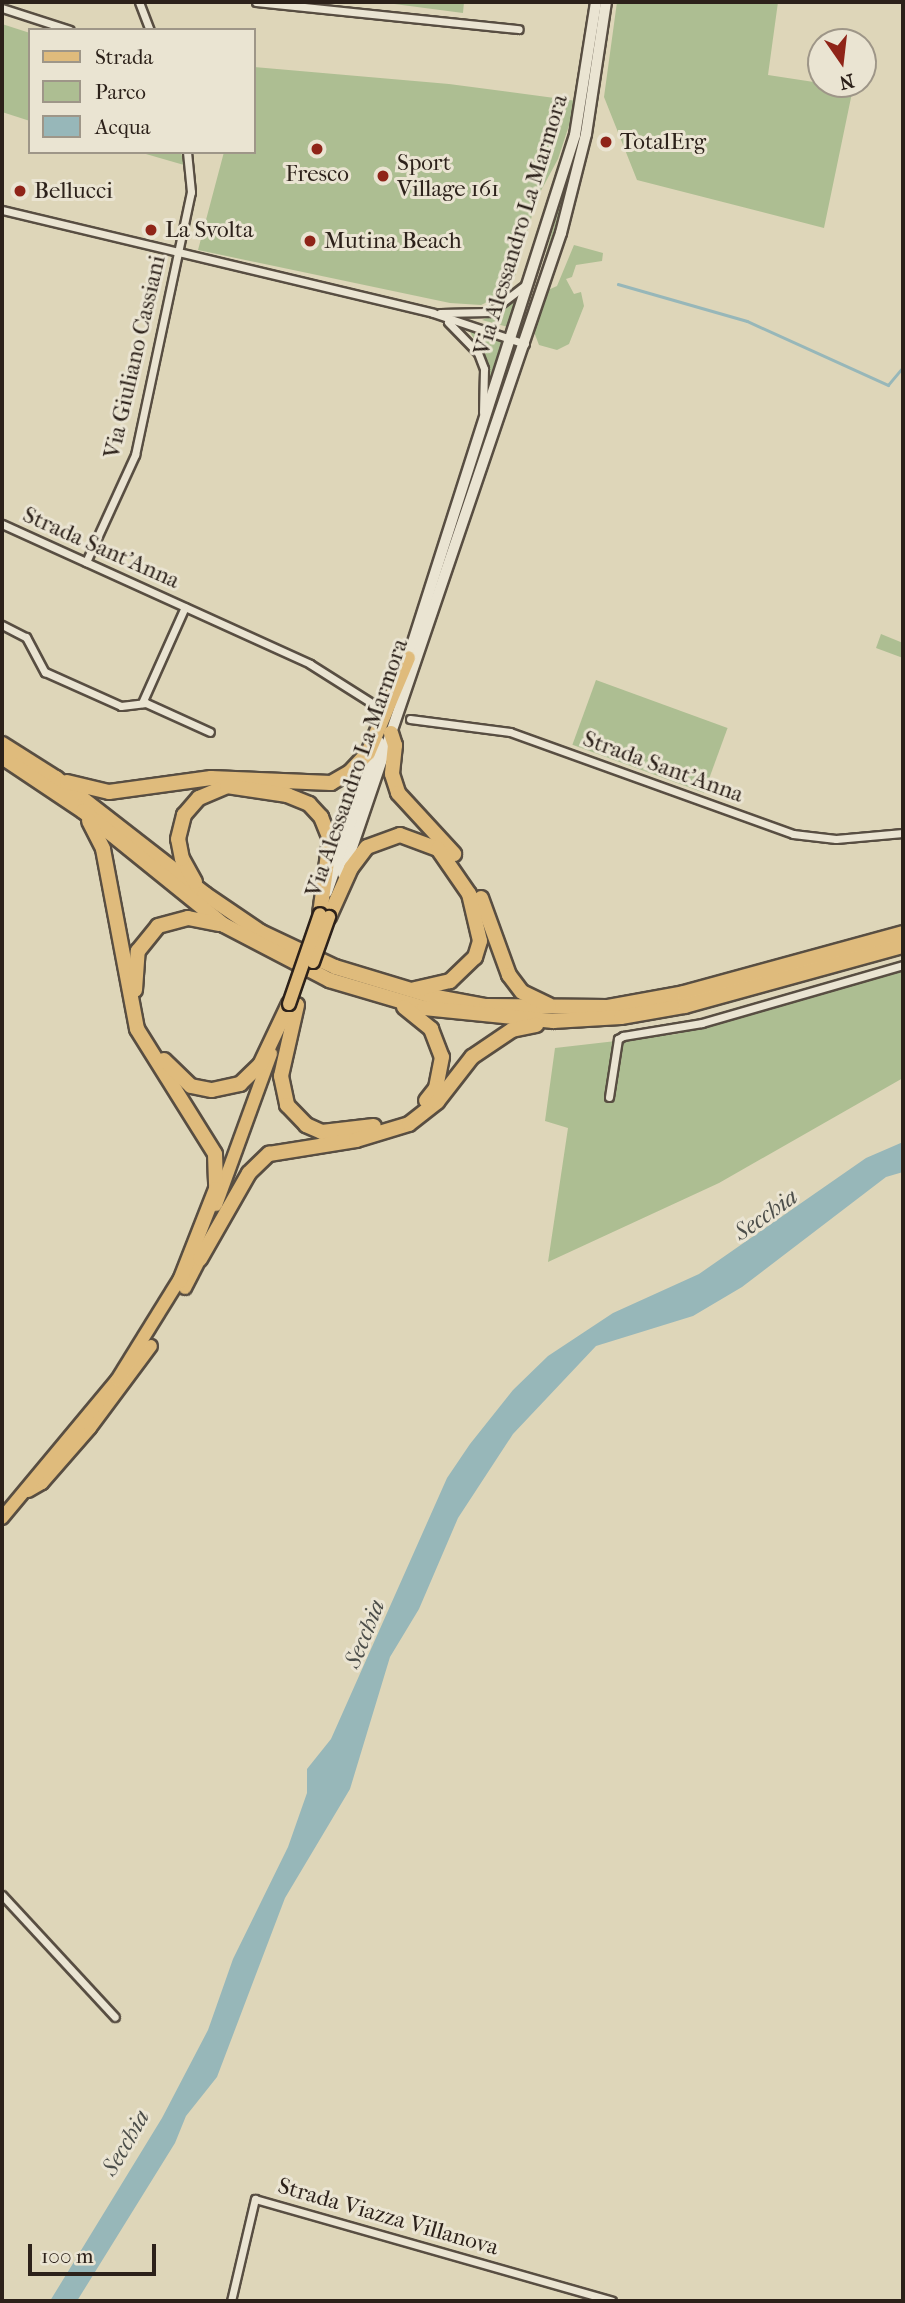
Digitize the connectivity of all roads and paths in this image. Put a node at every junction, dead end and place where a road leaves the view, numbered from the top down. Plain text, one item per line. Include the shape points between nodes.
1 (139, 2) edge
2 (256, 2) edge
3 (596, 2) edge
4 (606, 2) edge
5 (290, 3) edge
6 (2, 8) edge
7 (64, 28) edge
8 (149, 28) edge
9 (519, 29) dead end
10 (187, 154) edge
11 (2, 210) edge
12 (180, 253) junction
13 (528, 281) junction
14 (433, 313) junction
15 (509, 339) junction
16 (524, 344) junction
17 (483, 415) junction
18 (2, 524) edge
19 (86, 562) junction
20 (185, 607) junction
21 (2, 625) edge
22 (408, 658) junction
23 (142, 703) junction
24 (378, 707) dead end
25 (410, 719) dead end
26 (210, 732) dead end
27 (391, 733) junction
28 (2, 744) edge
29 (2, 757) edge
30 (56, 778) junction
31 (83, 811) junction
32 (903, 833) edge
33 (205, 894) junction
34 (325, 915) junction
35 (224, 926) junction
36 (903, 933) edge
37 (903, 946) edge
38 (903, 965) edge
39 (401, 996) junction
40 (293, 1004) junction
41 (566, 1015) junction
42 (610, 1097) dead end
43 (200, 1259) junction
44 (180, 1281) junction
45 (27, 1491) junction
46 (2, 1518) edge
47 (2, 1895) edge
48 (115, 2017) dead end
49 (230, 2301) edge
50 (612, 2301) edge

1 - 8 street
2 - 5 street
3 - 13 main road, Via Alessandro La Marmora via 578,123
4 - 16 main road, Via Alessandro La Marmora via 586,134 561,233
5 - 9 street
6 - 7 street
10 - 12 street, Via Giuliano Cassiani via 191,192
11 - 12 street
12 - 14 street
12 - 19 street, Via Giuliano Cassiani via 135,455
13 - 14 street via 498,309 481,314
13 - 15 main road, Via Alessandro La Marmora
14 - 15 street
14 - 17 street via 456,326 478,352 484,369
15 - 16 street
15 - 17 main road, Via Alessandro La Marmora
16 - 27 main road, Via Alessandro La Marmora
17 - 22 main road, Via Alessandro La Marmora
18 - 19 street, Strada Sant'Anna
19 - 20 street, Strada Sant'Anna
20 - 23 street, Strada Sant'Anna
20 - 24 street, Strada Sant'Anna via 310,664
21 - 23 street via 29,639 45,672 121,706
22 - 30 highway via 368,753 331,783 211,778 110,792
22 - 34 main road, Via Alessandro La Marmora
23 - 26 street
25 - 32 street, Strada Sant'Anna via 510,732 793,834 836,839
27 - 34 main road, Via Alessandro La Marmora
27 - 41 highway via 395,745 392,774 398,793 468,872 509,975 522,992
28 - 30 highway
29 - 31 highway
30 - 33 highway
31 - 35 highway
31 - 44 highway via 103,849 137,1029 215,1154 216,1189
33 - 34 highway via 190,876 179,848 184,815 208,792 227,786 256,789 309,804 321,817 331,853
33 - 39 highway via 288,946
34 - 39 highway via 367,847 400,835 424,840 438,849 469,894 480,941 475,957 450,981
34 - 40 main road, Via Alessandro La Marmora, bridge
35 - 39 highway via 329,981
35 - 40 highway via 188,918 173,920 158,926 138,951 133,976 139,1006 157,1050 174,1074 191,1086 212,1090 240,1084 260,1065
36 - 41 highway via 666,998
37 - 41 highway via 685,1006
38 - 42 street via 702,1023 624,1036 618,1040
39 - 40 highway via 438,1042 442,1057 436,1088 412,1113 344,1132 323,1132 306,1125 287,1105 281,1076
39 - 41 highway via 484,1017
40 - 43 main road, Via Alessandro La Marmora via 232,1190
40 - 44 main road, Via Alessandro La Marmora via 223,1189
41 - 43 highway via 512,1030 472,1056 437,1102 409,1124 356,1140 269,1154 249,1173
43 - 45 main road, Via Alessandro La Marmora via 125,1384 42,1483
44 - 45 main road, Via Alessandro La Marmora via 117,1380
45 - 46 main road, Via Alessandro La Marmora
47 - 48 street
49 - 50 street, Strada Viazza Villanova via 254,2199

